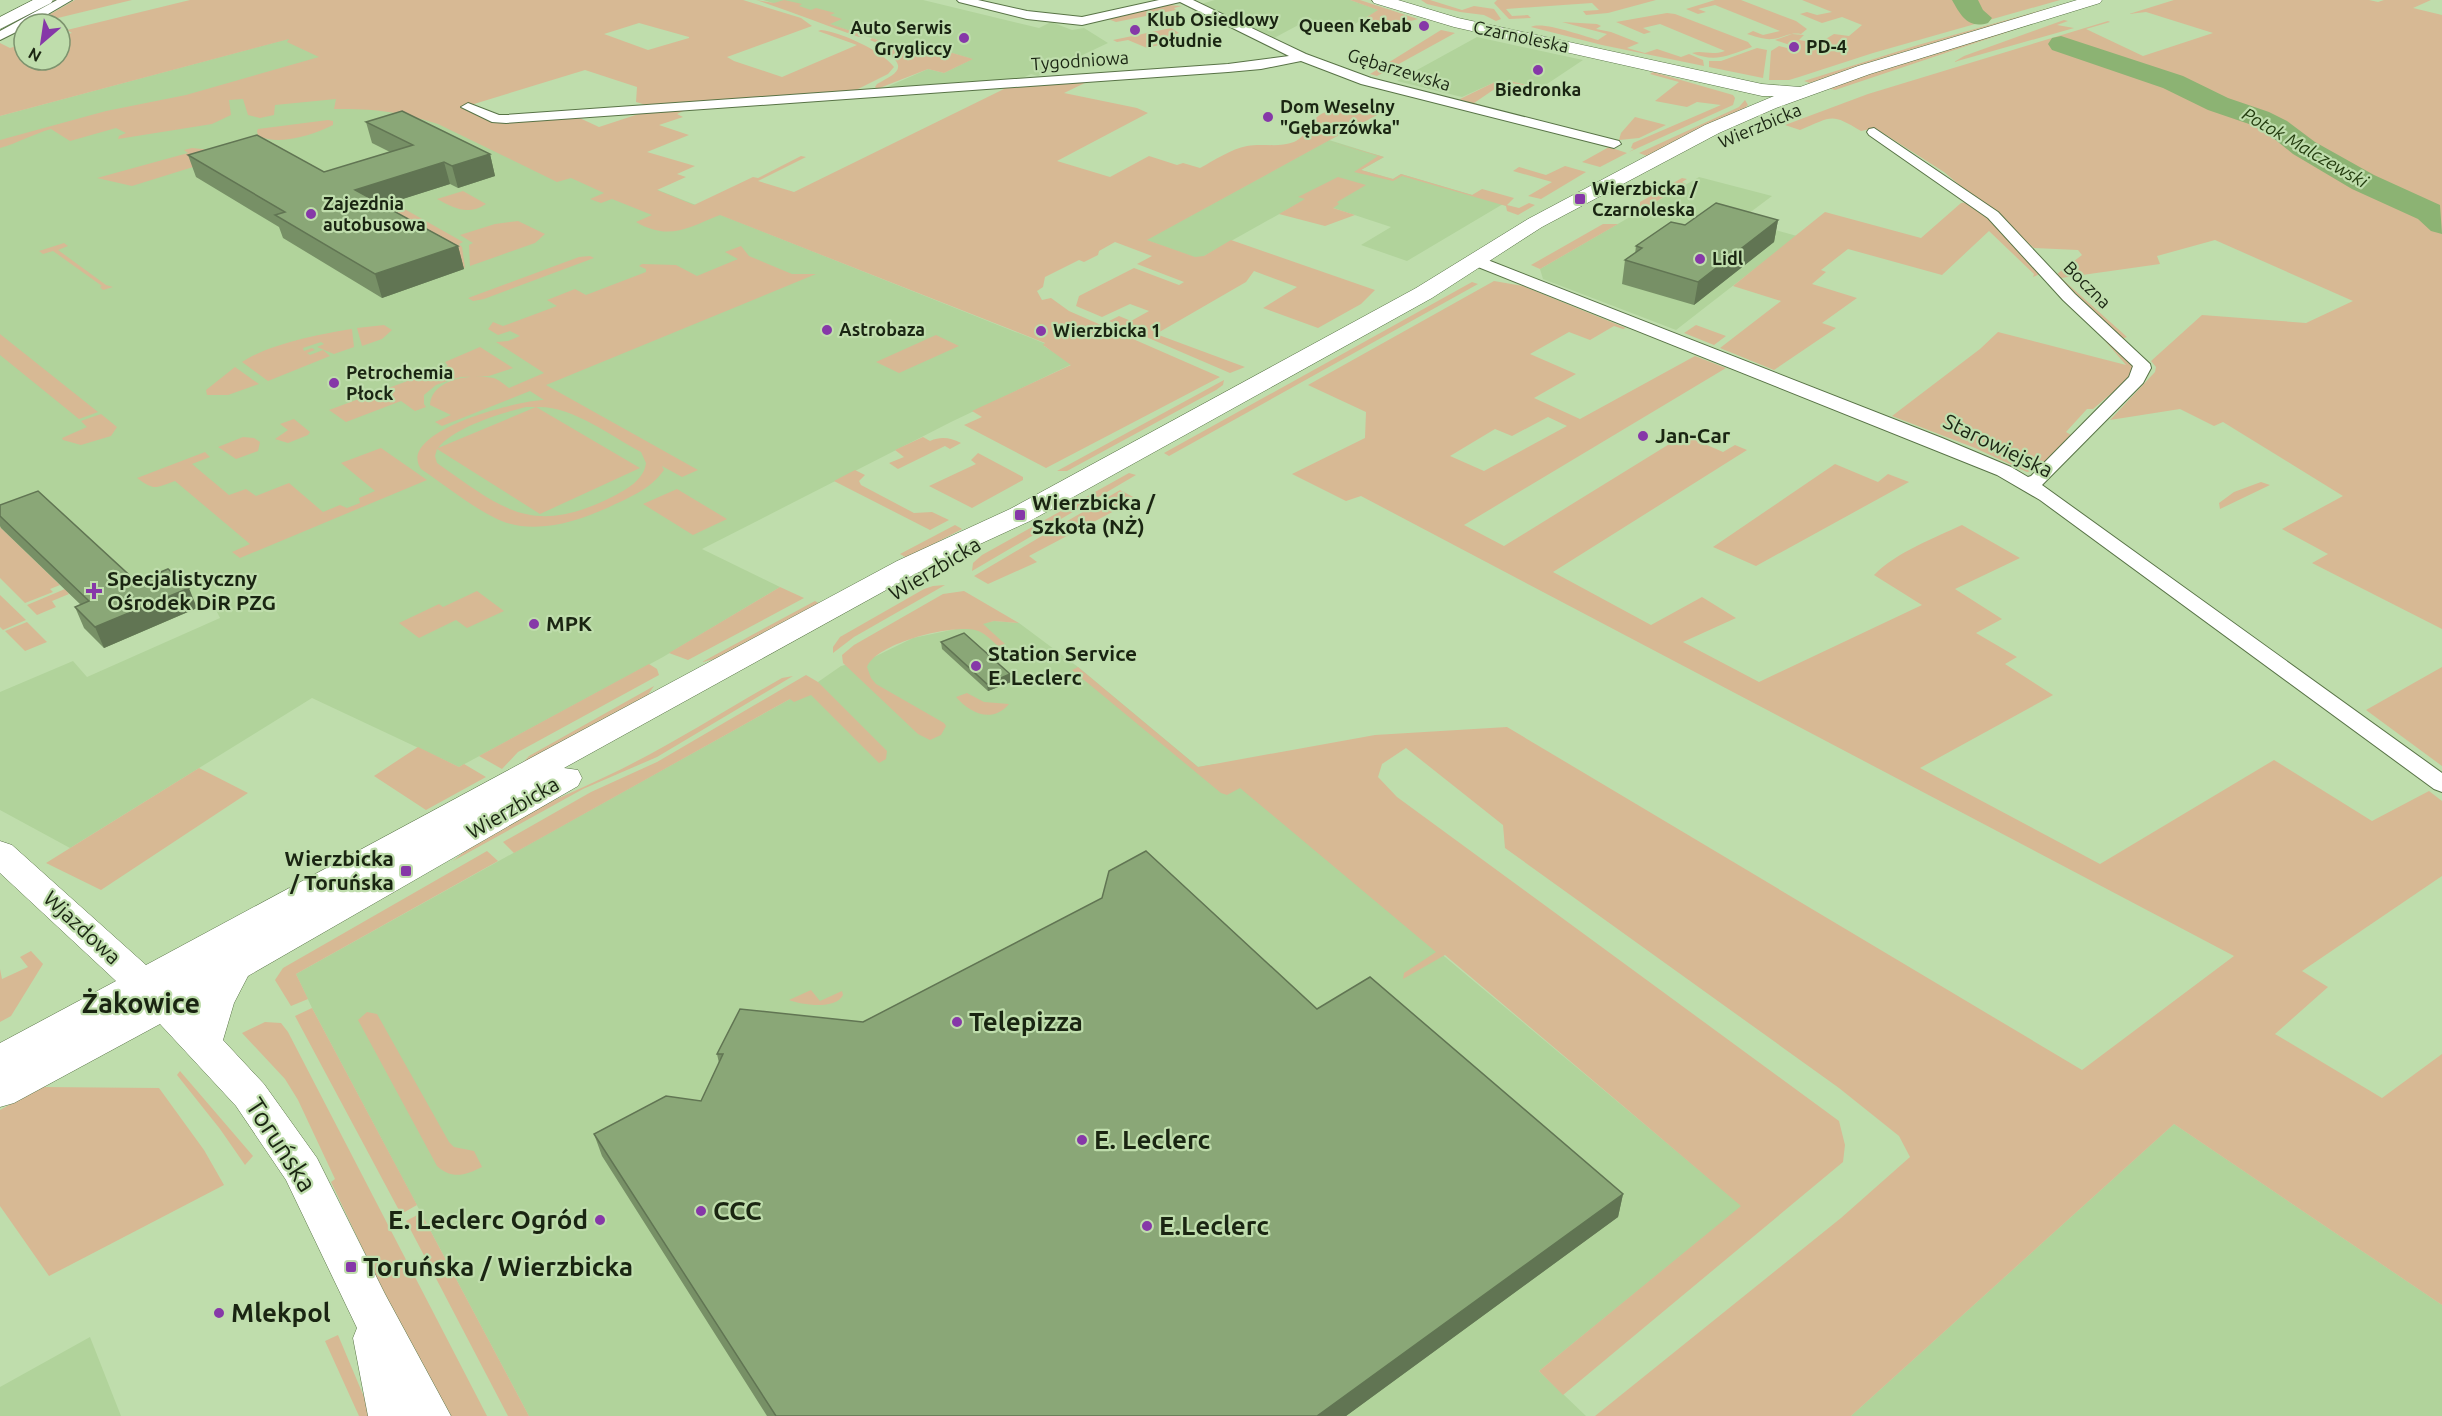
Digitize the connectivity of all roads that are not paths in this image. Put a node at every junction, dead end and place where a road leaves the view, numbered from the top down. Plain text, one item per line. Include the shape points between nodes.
1 (45, 0) edge
2 (66, 0) edge
3 (963, 0) edge
4 (1175, 0) edge
5 (1184, 0) edge
6 (1380, 0) edge
7 (2094, 0) edge
8 (2113, 0) edge
9 (0, 24) edge
10 (0, 36) edge
11 (1302, 57) junction
12 (1810, 89) junction
13 (1758, 98) junction
14 (468, 107) dead end
15 (1781, 108) junction
16 (1874, 132) dead end
17 (1614, 144) dead end
18 (1480, 262) junction
19 (2029, 484) junction
20 (1020, 515) junction
21 (2442, 784) edge
22 (0, 853) edge
23 (235, 966) junction
24 (153, 994) junction
25 (203, 1043) junction
26 (0, 1061) edge
27 (0, 1092) edge
28 (369, 1308) junction
29 (392, 1416) edge
30 (428, 1416) edge

1 - 9 street
2 - 10 street
3 - 4 street via 1028,15 1082,21
5 - 11 street, Gębarzewska
6 - 13 street, Czarnoleska via 1454,22 1662,68
7 - 12 street, Wierzbicka via 1917,52
8 - 15 street via 1831,97
11 - 14 street, Tygodniowa via 1236,68 506,119
11 - 17 street, Gębarzewska via 1382,86
12 - 13 street
12 - 15 street, Wierzbicka
13 - 15 street, Wierzbicka
13 - 18 street, Wierzbicka
15 - 18 street, Wierzbicka via 1535,242
16 - 19 street, Boczna via 1994,216 2069,297 2141,364 2137,379 2038,480
18 - 19 street, Starowiejska via 1945,446
18 - 20 street, Wierzbicka
19 - 21 street, Starowiejska
20 - 23 street, Wierzbicka via 941,568
20 - 24 street, Wierzbicka via 896,573
22 - 24 street, Wjazdowa
23 - 24 street, Wierzbicka
23 - 25 street via 214,1001
24 - 25 street, Toruńska
24 - 26 street, Wierzbicka
24 - 27 street, Wierzbicka
25 - 28 street, Toruńska via 250,1095 302,1170
28 - 29 street, Toruńska
28 - 30 street, Toruńska

